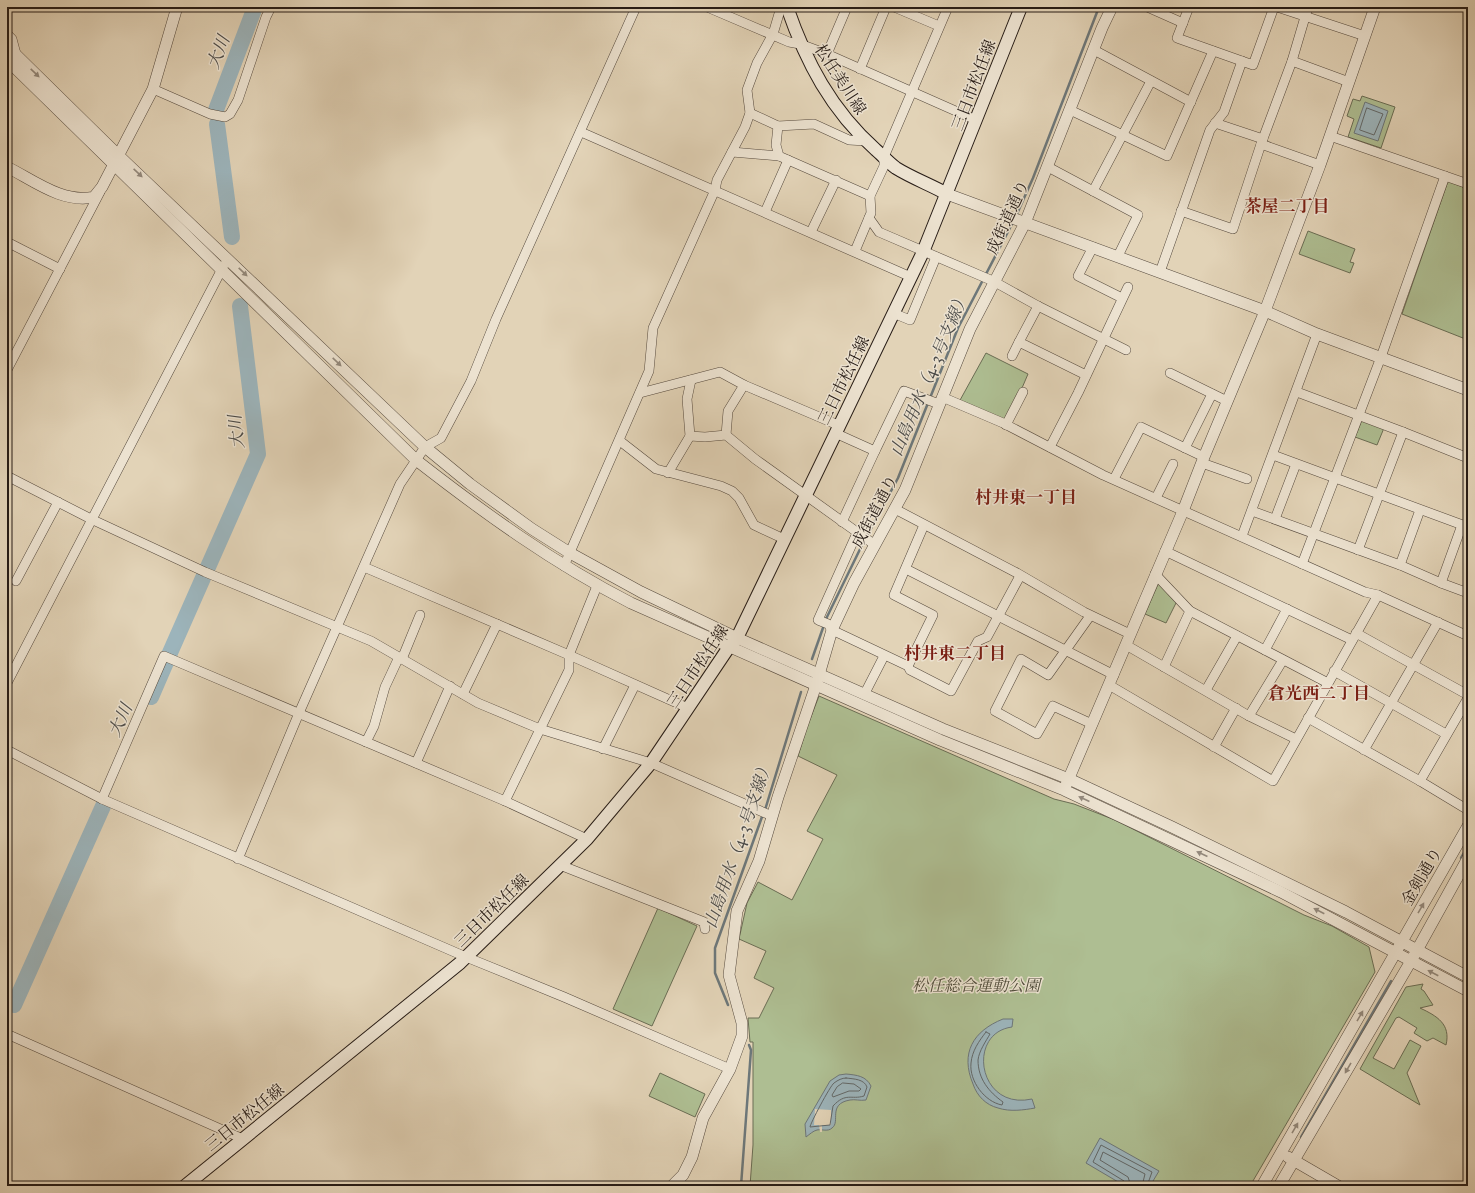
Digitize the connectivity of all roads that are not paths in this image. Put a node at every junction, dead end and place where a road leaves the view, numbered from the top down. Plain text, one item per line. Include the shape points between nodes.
1 (177, 7) edge
2 (271, 7) edge
3 (636, 7) edge
4 (707, 7) edge
5 (781, 7) edge
6 (787, 7) edge
7 (847, 7) edge
8 (886, 7) edge
9 (894, 7) edge
10 (948, 7) edge
11 (1021, 7) edge
12 (1112, 7) edge
13 (1147, 7) edge
14 (1190, 7) edge
15 (1274, 7) edge
16 (1277, 7) edge
17 (1375, 7) edge
18 (1307, 11) edge
19 (1183, 23) junction
20 (939, 26) junction
21 (7, 34) edge
22 (772, 34) junction
23 (1365, 36) junction
24 (800, 44) junction
25 (7, 46) edge
26 (1094, 50) junction
27 (1213, 51) junction
28 (827, 54) junction
29 (10, 60) edge
30 (1242, 61) junction
31 (1292, 61) junction
32 (860, 69) junction
33 (1151, 81) junction
34 (1349, 82) junction
35 (153, 89) junction
36 (912, 91) junction
37 (1191, 102) junction
38 (1070, 110) junction
39 (750, 113) junction
40 (976, 120) junction
41 (1215, 123) junction
42 (778, 126) junction
43 (581, 132) junction
44 (1123, 136) junction
45 (1330, 136) junction
46 (866, 141) junction
47 (1262, 141) junction
48 (732, 152) junction
49 (120, 156) junction
50 (884, 157) junction
51 (784, 158) junction
52 (1320, 165) junction
53 (114, 166) junction
54 (7, 167) edge
55 (1048, 167) junction
56 (1445, 176) junction
57 (836, 180) junction
58 (1468, 184) edge
59 (102, 187) junction
60 (714, 190) junction
61 (1093, 191) junction
62 (947, 194) junction
63 (870, 196) junction
64 (1181, 211) junction
65 (765, 212) junction
66 (869, 218) junction
67 (1018, 220) junction
68 (811, 232) junction
69 (7, 242) edge
70 (1093, 247) junction
71 (855, 251) junction
72 (923, 252) junction
73 (1118, 256) junction
74 (227, 257) junction
75 (936, 257) junction
76 (60, 269) junction
77 (222, 269) junction
78 (1160, 272) junction
79 (911, 277) junction
80 (986, 278) junction
81 (1128, 287) dead end
82 (1122, 298) junction
83 (1038, 306) junction
84 (1265, 311) junction
85 (893, 313) junction
86 (1317, 334) junction
87 (1103, 338) junction
88 (1019, 342) junction
89 (1126, 350) dead end
90 (1012, 356) dead end
91 (1381, 357) junction
92 (7, 369) edge
93 (1170, 373) dead end
94 (1086, 375) junction
95 (691, 380) junction
96 (744, 385) junction
97 (1468, 390) edge
98 (1022, 392) dead end
99 (1297, 392) junction
100 (640, 394) junction
101 (1212, 394) junction
102 (939, 401) junction
103 (1228, 402) junction
104 (1358, 415) junction
105 (1006, 425) junction
106 (837, 429) junction
107 (1403, 432) junction
108 (726, 435) junction
109 (690, 436) junction
110 (620, 441) junction
111 (425, 447) junction
112 (1050, 447) junction
113 (1185, 448) junction
114 (875, 451) junction
115 (1273, 455) junction
116 (1468, 458) edge
117 (416, 460) junction
118 (1203, 460) junction
119 (1173, 464) dead end
120 (1296, 464) junction
121 (668, 473) junction
122 (7, 476) edge
123 (1336, 478) junction
124 (1114, 479) junction
125 (1246, 479) dead end
126 (1379, 494) junction
127 (805, 495) junction
128 (1156, 498) junction
129 (58, 502) junction
130 (895, 509) junction
131 (1420, 510) junction
132 (1183, 511) junction
133 (1252, 511) junction
134 (1275, 519) junction
135 (92, 520) junction
136 (842, 522) junction
137 (924, 525) junction
138 (1465, 526) edge
139 (1314, 534) junction
140 (1242, 536) junction
141 (866, 538) junction
142 (784, 539) junction
143 (1358, 550) junction
144 (1165, 551) junction
145 (570, 553) junction
146 (1302, 564) junction
147 (1400, 565) junction
148 (564, 566) junction
149 (364, 567) junction
150 (906, 569) junction
151 (1156, 574) junction
152 (1020, 576) junction
153 (16, 581) dead end
154 (1441, 583) junction
155 (597, 586) junction
156 (1468, 593) edge
157 (1378, 595) junction
158 (1286, 609) junction
159 (1190, 611) junction
160 (420, 615) dead end
161 (1090, 616) junction
162 (998, 617) junction
163 (1438, 622) junction
164 (497, 624) junction
165 (827, 625) junction
166 (337, 626) junction
167 (1130, 634) junction
168 (1237, 636) junction
169 (1468, 636) edge
170 (1354, 637) junction
171 (733, 643) junction
172 (1126, 645) junction
173 (1265, 650) junction
174 (1067, 651) junction
175 (569, 655) junction
176 (884, 656) junction
177 (401, 658) junction
178 (1284, 660) junction
179 (1414, 664) junction
180 (908, 666) junction
181 (1164, 666) junction
182 (1334, 671) junction
183 (820, 673) junction
184 (1111, 680) junction
185 (7, 683) edge
186 (1328, 683) junction
187 (635, 685) junction
188 (816, 685) junction
189 (450, 686) junction
190 (1206, 690) junction
191 (865, 693) junction
192 (463, 694) junction
193 (1468, 697) edge
194 (1391, 703) junction
195 (688, 708) junction
196 (1236, 708) junction
197 (299, 713) junction
198 (1249, 716) junction
199 (1308, 718) junction
200 (1092, 724) junction
201 (540, 729) junction
202 (1446, 734) junction
203 (1296, 739) junction
204 (366, 742) junction
205 (1214, 747) junction
206 (603, 749) junction
207 (7, 750) edge
208 (1364, 750) junction
209 (416, 763) junction
210 (650, 763) junction
211 (1068, 779) junction
212 (1420, 781) junction
213 (1064, 790) junction
214 (102, 799) junction
215 (505, 801) junction
216 (1468, 810) edge
217 (766, 813) junction
218 (1468, 826) edge
219 (587, 840) junction
220 (238, 858) junction
221 (1468, 858) edge
222 (560, 866) junction
223 (705, 929) dead end
224 (1402, 942) junction
225 (1417, 950) junction
226 (1396, 953) junction
227 (466, 957) junction
228 (1411, 961) junction
229 (1468, 977) edge
230 (1468, 991) edge
231 (7, 1034) edge
232 (730, 1069) junction
233 (243, 1138) junction
234 (1281, 1153) junction
235 (1294, 1161) junction
236 (185, 1186) edge
237 (672, 1186) edge
238 (1262, 1186) edge
239 (1279, 1186) edge
240 (1338, 1186) edge

1 - 35 street
2 - 35 street via 238,100 230,114 225,117 210,114
3 - 43 street
4 - 22 street
5 - 22 street
6 - 24 main road, 松任美川線
7 - 28 street
8 - 32 street
9 - 20 street
10 - 20 street
11 - 40 main road, 三日市松任線
12 - 26 street, 成街道通り
13 - 19 street
14 - 19 street
15 - 30 street via 1253,65
16 - 18 street
17 - 23 street
18 - 23 street
18 - 31 street
19 - 27 street via 1177,38
20 - 36 street
21 - 29 street via 12,39
22 - 24 street
22 - 39 street via 747,90
23 - 34 street
24 - 28 street
24 - 46 main road, 松任美川線 via 821,84 842,115
25 - 29 street
26 - 33 street
26 - 38 street, 成街道通り
27 - 30 street
27 - 37 street
28 - 32 street
29 -> 49 street
29 - 53 street
30 - 41 street via 1224,112
31 - 34 street
31 - 47 street
32 - 36 street
33 - 37 street
33 - 44 street
34 - 45 street
35 - 49 street
36 - 40 street
36 - 50 street
37 - 44 street via 1167,156
38 - 44 street
38 - 55 street, 成街道通り
39 - 42 street
39 - 48 street via 746,127
40 - 62 main road, 三日市松任線
41 - 47 street
41 - 64 street via 1210,130
42 - 46 street via 814,124 849,140
42 - 51 street via 776,145
43 - 60 street
43 - 111 street via 496,319 471,381 441,438
44 - 61 street
45 - 52 street
45 - 56 street
46 - 50 main road, 松任美川線
47 - 52 street
47 - 64 street via 1233,229
48 - 51 street
48 - 60 street
49 - 53 street
49 -> 74 street
50 - 62 main road, 松任美川線 via 896,168
50 - 63 street via 884,166
51 - 57 street
51 - 65 street
52 - 84 street
53 - 59 street
53 - 77 street
54 - 59 street via 62,195 74,198 94,197
55 - 61 street
55 - 67 street, 成街道通り
56 - 58 street
56 - 91 street
57 - 63 street
57 - 68 street
59 - 76 street
60 - 65 street
60 - 100 street via 653,328 649,372
61 - 73 street via 1138,215
62 - 67 street
62 - 72 main road, 三日市松任線
63 - 66 street
64 - 78 street
65 - 68 street
66 - 71 street
66 - 72 street via 879,232
67 - 70 street
67 - 80 street, 成街道通り
68 - 71 street
69 - 76 street
70 - 73 street
70 - 82 street via 1078,276
71 - 79 street
72 - 75 street
72 - 79 main road, 三日市松任線
73 - 78 street
74 - 77 street
74 -> 111 street
75 - 80 street
75 - 85 street via 910,320
76 - 92 street
77 - 117 street
77 - 135 street
78 - 84 street
79 - 85 main road, 三日市松任線
80 - 83 street
80 - 102 street, 成街道通り via 970,329
81 - 82 street
82 - 87 street
83 - 87 street
83 - 88 street
84 - 86 street
84 - 103 street
85 - 106 main road, 三日市松任線
86 - 91 street
86 - 99 street
87 - 89 street
87 - 94 street
88 - 90 street
88 - 94 street
91 - 97 street
91 - 104 street
93 - 101 street
94 - 112 street
95 - 96 street via 720,372
95 - 100 street
95 - 109 street via 687,399
96 - 106 street
96 - 108 street via 728,411
98 - 105 street
99 - 104 street
99 - 115 street
100 - 110 street
101 - 103 street
101 - 113 street
102 - 105 street
102 - 114 street via 904,391
102 - 130 street, 成街道通り via 905,490
103 - 118 street
104 - 107 street
104 - 123 street
105 - 112 street
106 - 114 street
106 - 127 main road, 三日市松任線
107 - 116 street
107 - 126 street
108 - 109 street
108 - 127 street via 754,459
109 - 121 street
110 - 121 street via 656,469
110 - 145 street
111 - 117 street
111 - 145 street via 470,484
112 - 124 street
113 - 118 street
113 - 124 street via 1142,427
114 - 136 street
115 - 120 street
115 - 133 street
117 - 148 street via 480,510
117 - 149 street via 400,484
118 - 125 street
118 - 132 street
119 - 128 street
120 - 123 street
120 - 134 street
121 - 142 street via 721,486 732,492 739,498 754,525
122 - 129 street
123 - 126 street
123 - 139 street
124 - 128 street
126 - 131 street
126 - 143 street
127 - 136 street
127 - 142 main road, 三日市松任線
128 - 132 street
129 - 135 street
129 - 153 street
130 - 137 street
130 - 141 street, 成街道通り
131 - 138 street
131 - 147 street
132 - 140 street
132 - 144 street
133 - 134 street
133 - 140 street
134 - 139 street
135 - 166 street via 205,572
135 - 185 street
136 - 141 street
137 - 150 street
137 - 152 street
138 - 154 street
139 - 143 street
139 - 146 street
140 - 146 street
141 - 165 street, 成街道通り via 854,583
141 - 165 street via 818,620
142 - 171 main road, 三日市松任線
143 - 147 street
144 - 151 street
144 - 158 street
145 - 148 street
145 - 171 street
146 - 157 street via 1364,592
147 - 154 street
148 - 155 street
149 - 164 street
149 - 166 street
150 - 162 street
150 - 180 street via 894,595 933,615
151 - 159 street
151 - 167 street
152 - 161 street
152 - 162 street
154 - 156 street
155 - 171 street via 630,603
155 - 175 street
157 - 163 street
157 - 170 street
158 - 170 street
158 - 173 street
159 - 168 street
159 - 181 street
160 - 177 street
161 - 167 street
161 - 174 street
162 - 174 street
162 - 180 street via 987,638 978,641 951,691 910,670
163 - 169 street
163 - 179 street
164 - 175 street
164 - 192 street
165 - 176 street
165 - 183 street, 成街道通り
166 - 177 street
166 - 197 street
167 - 172 street
168 - 173 street
168 - 190 street
170 - 179 street
170 - 182 street
171 - 183 street
171 - 188 street
171 - 195 main road, 三日市松任線
172 - 181 street
172 - 184 street
173 - 178 street
174 - 184 street
174 - 200 street via 1048,675 1021,660 995,711 1037,734 1052,706
175 - 187 street
175 - 201 street via 568,670
176 - 180 street
176 - 191 street
177 - 189 street
177 - 204 street via 385,687 374,726
178 - 186 street
178 - 198 street
179 - 193 street
179 - 194 street
181 - 190 street
182 - 186 street
182 - 194 street
183 - 188 street, 成街道通り
183 - 191 street
184 - 200 street
184 - 205 street
186 - 199 street
187 - 195 street
187 - 206 street
188 - 213 street via 940,740
188 - 217 street, 成街道通り
189 - 192 street
189 - 209 street
190 - 196 street
191 - 211 street via 943,729
192 - 201 street
193 - 202 street
194 - 202 street
194 - 208 street
195 - 210 main road, 三日市松任線
196 - 198 street
196 - 205 street
197 - 204 street
197 - 214 street via 164,656
197 - 220 street
198 - 203 street
199 - 203 street
199 - 208 street
200 - 211 street
201 - 206 street
201 - 215 street
202 - 212 street
203 - 205 street via 1273,781
204 - 209 street
206 - 210 street
207 - 214 street
208 - 212 street
209 - 215 street
210 - 217 street
210 - 219 main road, 三日市松任線
211 - 213 street
211 - 224 street via 1280,879
212 - 216 street
226 -> 213 street via 1281,892
214 - 220 street
215 - 219 street
217 - 232 street, 成街道通り via 759,861 738,911 729,975 742,1023 742,1036
224 -> 218 street, 金剣通り
219 - 222 main road, 三日市松任線
220 - 227 street
221 - 225 street, 金剣通り
222 - 223 street via 704,922
222 - 227 main road, 三日市松任線
224 - 225 street
224 - 226 street, 金剣通り
225 - 228 street, 金剣通り
225 - 229 street
226 - 228 street
234 -> 226 street, 金剣通り
227 - 232 street
227 - 233 main road, 三日市松任線
230 -> 228 street
228 -> 235 street, 金剣通り
231 - 233 street
232 - 237 street via 703,1118 692,1157
233 - 236 main road, 三日市松任線
234 - 235 street
234 - 238 street, 金剣通り
235 - 239 street, 金剣通り
235 - 240 street

